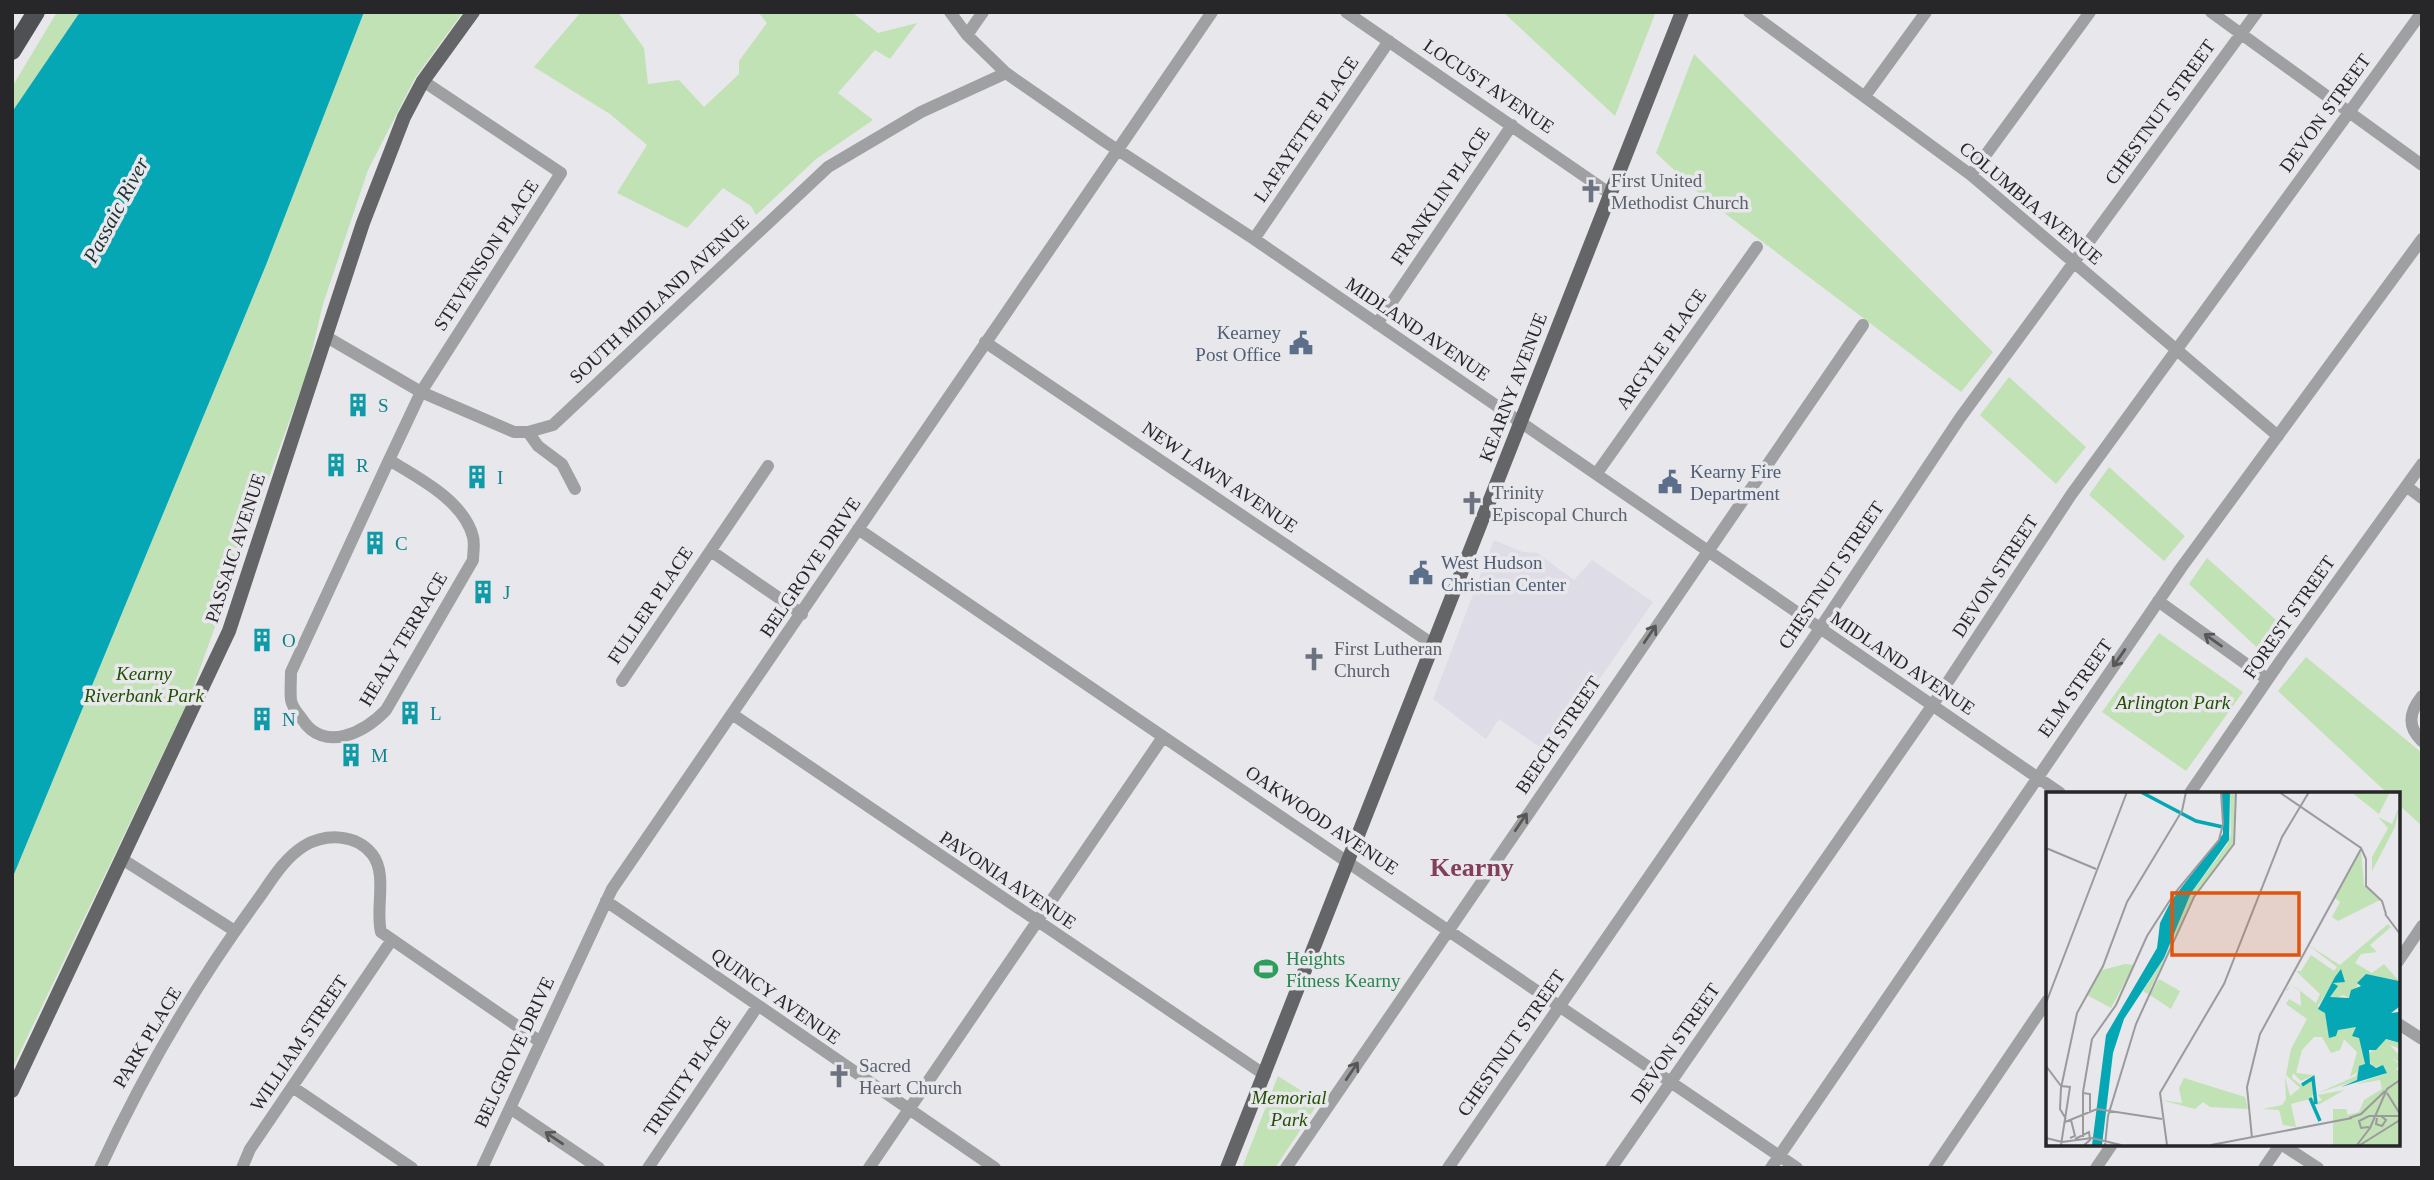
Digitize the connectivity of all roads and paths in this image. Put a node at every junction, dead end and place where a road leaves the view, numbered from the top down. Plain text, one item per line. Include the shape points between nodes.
1 (36, 12) edge
2 (473, 12) edge
3 (950, 12) edge
4 (983, 12) edge
5 (1212, 12) edge
6 (1346, 12) edge
7 (1682, 12) edge
8 (1749, 12) edge
9 (1926, 12) edge
10 (2090, 12) edge
11 (2211, 12) edge
12 (2257, 12) edge
13 (2422, 12) edge
14 (967, 35) junction
15 (2241, 35) junction
16 (1389, 41) junction
17 (12, 51) edge
18 (1006, 72) junction
19 (423, 81) junction
20 (1865, 96) junction
21 (2350, 111) junction
22 (1512, 125) junction
23 (1117, 150) junction
24 (2422, 165) edge
25 (1971, 175) junction
26 (1609, 193) junction
27 (1254, 239) junction
28 (2422, 239) edge
29 (1757, 247) dead end
30 (2073, 262) junction
31 (1377, 324) junction
32 (1863, 325) dead end
33 (325, 336) junction
34 (985, 341) junction
35 (2176, 350) junction
36 (421, 392) junction
37 (1520, 423) junction
38 (528, 432) junction
39 (2278, 436) junction
40 (389, 460) junction
41 (2422, 464) edge
42 (768, 466) dead end
43 (1597, 473) junction
44 (2406, 486) junction
45 (575, 489) dead end
46 (2422, 498) edge
47 (858, 529) junction
48 (711, 551) junction
49 (1707, 551) junction
50 (2158, 601) junction
51 (802, 614) junction
52 (1819, 630) junction
53 (1434, 645) junction
54 (2267, 679) junction
55 (622, 681) dead end
56 (2422, 696) edge
57 (1932, 706) junction
58 (732, 714) junction
59 (1163, 737) junction
60 (2422, 741) edge
61 (2037, 777) junction
62 (2059, 792) edge
63 (2191, 792) edge
64 (122, 859) junction
65 (1348, 860) junction
66 (606, 901) junction
67 (1038, 923) junction
68 (2422, 926) edge
69 (1448, 929) junction
70 (235, 931) junction
71 (391, 941) junction
72 (2399, 960) edge
73 (2046, 1002) edge
74 (1559, 1006) junction
75 (757, 1007) junction
76 (2399, 1024) edge
77 (2422, 1039) edge
78 (539, 1041) junction
79 (1265, 1075) junction
80 (1670, 1083) junction
81 (294, 1088) junction
82 (12, 1091) edge
83 (510, 1108) junction
84 (909, 1110) junction
85 (2112, 1145) edge
86 (2280, 1145) edge
87 (2283, 1145) edge
88 (1779, 1155) junction
89 (100, 1168) edge
90 (242, 1168) edge
91 (412, 1168) edge
92 (482, 1168) edge
93 (599, 1168) edge
94 (648, 1168) edge
95 (869, 1168) edge
96 (995, 1168) edge
97 (1227, 1168) edge
98 (1286, 1168) edge
99 (1448, 1168) edge
100 (1611, 1168) edge
101 (1771, 1168) edge
102 (1797, 1168) edge
103 (1934, 1168) edge
104 (2096, 1168) edge
105 (2264, 1168) edge
106 (2318, 1168) edge

1 - 17 highway
2 - 19 main road, PASSAIC AVENUE
3 - 14 street, MIDLAND AVENUE
4 - 14 street
5 - 23 street, BELGROVE DRIVE
6 - 16 street, LOCUST AVENUE
7 - 26 main road, KEARNY AVENUE
8 - 20 street, COLUMBIA AVENUE
9 - 20 street
10 - 25 street
11 - 15 street
12 - 15 street, CHESTNUT STREET
13 - 21 street, DEVON STREET
14 - 18 street, MIDLAND AVENUE
15 - 21 street
15 - 30 street, CHESTNUT STREET
16 - 22 street, LOCUST AVENUE
16 - 27 street, LAFAYETTE PLACE
18 - 23 street, MIDLAND AVENUE
18 - 38 street, SOUTH MIDLAND AVENUE via 921,112 828,167 553,425
19 - 33 main road, PASSAIC AVENUE via 388,154
19 - 36 street, STEVENSON PLACE via 561,173
20 - 25 street, COLUMBIA AVENUE
21 - 24 street
21 - 35 street, DEVON STREET
22 - 26 street, LOCUST AVENUE
22 - 31 street, FRANKLIN PLACE
23 - 27 street, MIDLAND AVENUE
23 - 34 street, BELGROVE DRIVE
25 - 30 street, COLUMBIA AVENUE
26 - 37 main road, KEARNY AVENUE
27 - 31 street, MIDLAND AVENUE
28 - 39 street, ELM STREET
29 - 43 street, ARGYLE PLACE
30 - 35 street, COLUMBIA AVENUE
30 - 52 street, CHESTNUT STREET via 1960,418
31 - 37 street, MIDLAND AVENUE
32 - 49 street, BEECH STREET
33 - 36 street
33 - 64 main road, PASSAIC AVENUE via 229,631
34 - 47 street, BELGROVE DRIVE
34 - 53 street, NEW LAWN AVENUE
35 - 39 street, COLUMBIA AVENUE
35 - 57 street, DEVON STREET via 2071,495
36 - 38 street via 514,432
36 - 40 street, HEALY TERRACE
37 - 43 street, MIDLAND AVENUE
37 - 53 main road, KEARNY AVENUE
38 - 45 street via 562,464
39 - 50 street, ELM STREET
40 - 40 street, HEALY TERRACE via 291,672 291,702 306,726 321,737 340,737 369,727 386,710 473,559 473,537 458,509
41 - 44 street, FOREST STREET
42 - 48 street, FULLER PLACE
43 - 49 street, MIDLAND AVENUE
44 - 46 street
44 - 54 street, FOREST STREET
47 - 51 street, BELGROVE DRIVE
47 - 59 street, OAKWOOD AVENUE
48 - 51 street, FULLER PLACE
48 - 55 street, FULLER PLACE
49 - 52 street, MIDLAND AVENUE
69 -> 49 street, BEECH STREET
54 -> 50 street
50 -> 61 street, ELM STREET
51 - 58 street, BELGROVE DRIVE
52 - 57 street, MIDLAND AVENUE
52 - 74 street, CHESTNUT STREET
53 - 65 main road, KEARNY AVENUE
54 - 63 street, FOREST STREET
56 - 60 street via 2410,717
57 - 61 street, MIDLAND AVENUE
57 - 80 street, DEVON STREET
58 - 66 street, BELGROVE DRIVE
58 - 67 street, PAVONIA AVENUE
59 - 65 street, OAKWOOD AVENUE
59 - 67 street
61 - 62 street, MIDLAND AVENUE
61 - 88 street, ELM STREET
64 - 70 street
64 - 82 main road, PASSAIC AVENUE
65 - 69 street, OAKWOOD AVENUE
65 - 79 main road, KEARNY AVENUE
66 - 75 street, QUINCY AVENUE
66 - 78 street, BELGROVE DRIVE
67 - 79 street, PAVONIA AVENUE
67 - 84 street
68 - 72 street
69 - 74 street, OAKWOOD AVENUE
98 -> 69 street, BEECH STREET
70 - 71 street, PARK PLACE via 293,854 318,840 335,837 350,838 374,856 379,883 377,918 381,932
70 - 89 street, PARK PLACE via 137,1088
71 - 78 street
71 - 81 street, WILLIAM STREET
73 - 103 street
74 - 80 street, OAKWOOD AVENUE
74 - 99 street, CHESTNUT STREET
75 - 84 street, QUINCY AVENUE
75 - 94 street, TRINITY PLACE
76 - 77 street
78 - 83 street, BELGROVE DRIVE
79 - 97 main road, KEARNY AVENUE
80 - 88 street, OAKWOOD AVENUE
80 - 100 street, DEVON STREET
81 - 90 street, WILLIAM STREET via 250,1149
81 - 91 street
83 - 92 street, BELGROVE DRIVE
93 -> 83 street
84 - 95 street
84 - 96 street, QUINCY AVENUE
85 - 104 street
86 - 105 street
87 - 106 street
88 - 101 street, ELM STREET
88 - 102 street, OAKWOOD AVENUE

